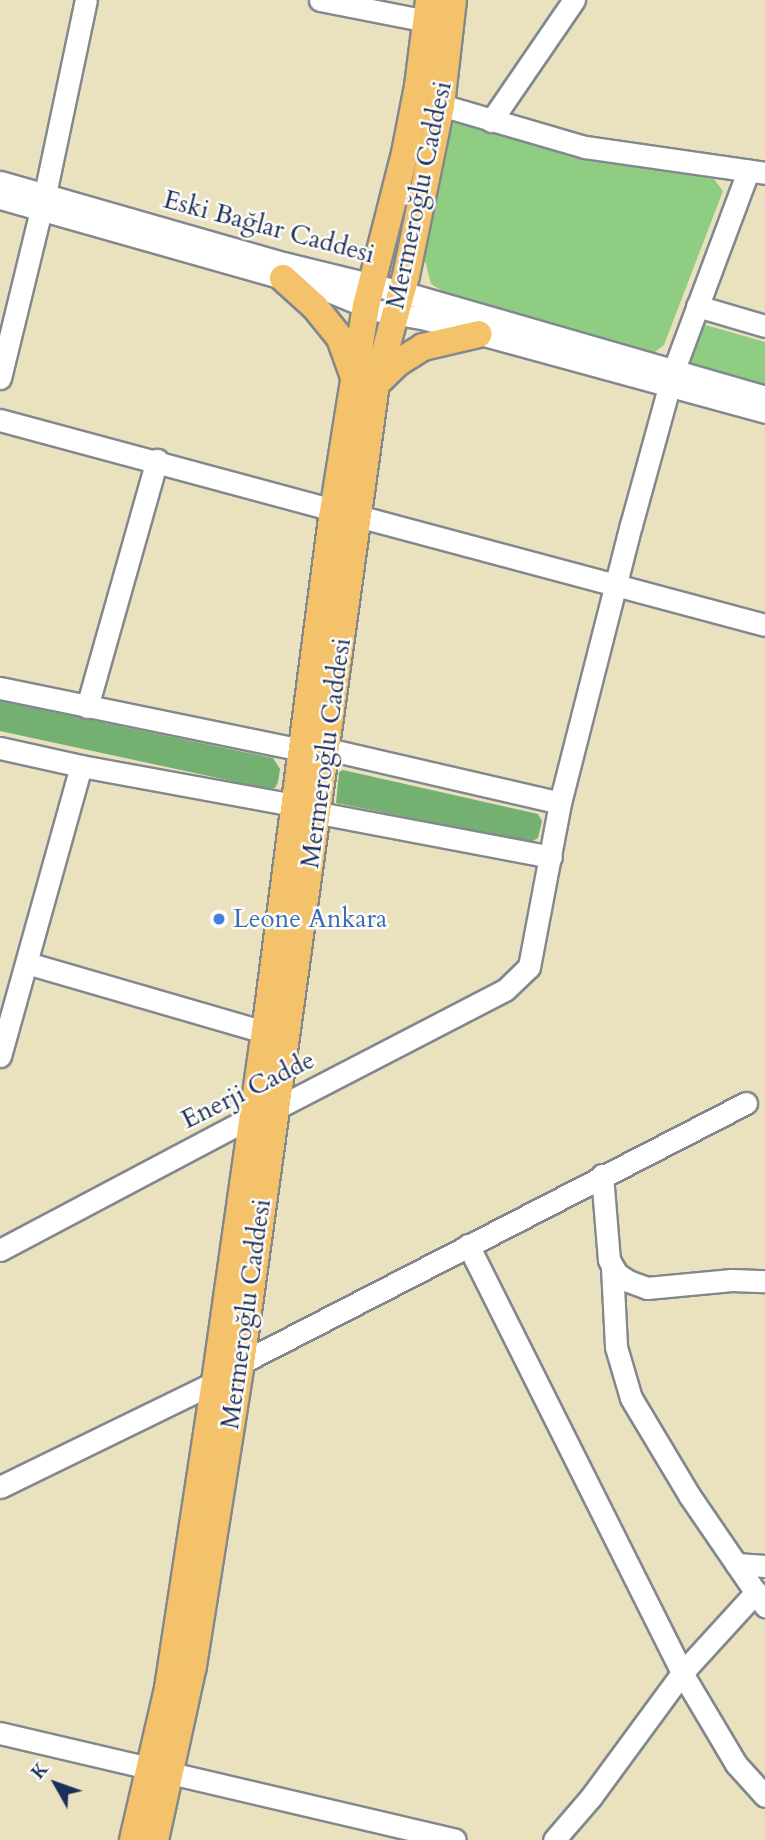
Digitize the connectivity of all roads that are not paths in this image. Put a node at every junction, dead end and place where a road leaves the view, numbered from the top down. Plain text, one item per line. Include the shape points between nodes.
1 (86, 0) edge
2 (320, 0) edge
3 (453, 0) edge
4 (574, 0) edge
5 (428, 11) edge
6 (441, 105) junction
7 (491, 121) junction
8 (756, 172) edge
9 (0, 182) edge
10 (0, 198) edge
11 (43, 202) junction
12 (283, 278) junction
13 (369, 295) junction
14 (399, 303) junction
15 (697, 306) junction
16 (765, 326) edge
17 (479, 334) junction
18 (0, 378) edge
19 (671, 379) junction
20 (365, 381) junction
21 (765, 397) edge
22 (765, 412) edge
23 (0, 420) edge
24 (157, 460) junction
25 (346, 513) junction
26 (615, 587) junction
27 (765, 625) edge
28 (0, 688) edge
29 (87, 707) junction
30 (0, 748) edge
31 (314, 750) junction
32 (81, 766) junction
33 (561, 803) junction
34 (306, 809) junction
35 (551, 857) junction
36 (27, 963) junction
37 (265, 1032) junction
38 (0, 1056) edge
39 (746, 1103) dead end
40 (264, 1112) junction
41 (602, 1175) junction
42 (468, 1245) junction
43 (0, 1250) edge
44 (612, 1267) junction
45 (765, 1281) edge
46 (240, 1363) junction
47 (215, 1382) junction
48 (0, 1487) edge
49 (736, 1564) junction
50 (765, 1566) edge
51 (760, 1599) edge
52 (682, 1673) junction
53 (0, 1733) edge
54 (161, 1770) junction
55 (765, 1796) edge
56 (133, 1840) edge
57 (155, 1840) edge
58 (455, 1840) edge
59 (554, 1840) edge

1 - 11 street
2 - 5 street
3 - 6 main road, Mermeroğlu Caddesi
4 - 7 street
5 - 13 main road, Mermeroğlu Caddesi via 405,153
6 - 7 street
6 - 14 main road, Mermeroğlu Caddesi
7 - 8 street via 585,146
8 - 15 street
9 - 11 street, Eski Bağlar Caddesi
10 - 11 street
11 - 12 street
11 - 13 street, Eski Bağlar Caddesi via 283,263
11 - 18 street
12 - 13 street
12 - 20 main road via 340,338
13 - 14 street, Eski Bağlar Caddesi
13 - 20 main road, Mermeroğlu Caddesi
14 - 17 street, Eski Bağlar Caddesi
14 - 19 street, Eski Bağlar Caddesi
14 - 20 main road, Mermeroğlu Caddesi
15 - 16 street
15 - 19 street
17 - 19 street, Eski Bağlar Caddesi
17 - 20 main road via 423,347
19 - 21 street, Eski Bağlar Caddesi
19 - 22 street, Eski Bağlar Caddesi
19 - 26 street
20 - 25 main road, Mermeroğlu Caddesi
23 - 24 street
24 - 25 street
24 - 29 street
25 - 26 street
25 - 31 main road, Mermeroğlu Caddesi
26 - 27 street
26 - 33 street
28 - 29 street
29 - 31 street
30 - 32 street
31 - 33 street
31 - 34 main road, Mermeroğlu Caddesi
32 - 34 street
32 - 36 street
33 - 35 street
34 - 35 street
34 - 37 main road, Mermeroğlu Caddesi
34 - 40 main road, Mermeroğlu Caddesi
35 - 40 street, Enerji Cadde via 533,953 521,978
36 - 37 street
36 - 38 street
37 - 40 main road, Mermeroğlu Caddesi
39 - 41 street
40 - 43 street, Enerji Cadde
40 - 46 main road, Mermeroğlu Caddesi
40 - 47 main road, Mermeroğlu Caddesi
41 - 42 street
41 - 44 street
42 - 46 street
42 - 52 street
44 - 45 street via 628,1282 647,1288
44 - 49 street via 615,1347 631,1398
46 - 54 main road, Mermeroğlu Caddesi via 193,1665
47 - 48 street
47 - 54 main road, Mermeroğlu Caddesi via 168,1688
49 - 50 street
49 - 51 street
51 - 52 street
52 - 55 street via 736,1764
52 - 59 street
53 - 54 street
54 - 56 main road, Mermeroğlu Caddesi
54 - 57 main road, Mermeroğlu Caddesi
54 - 58 street

